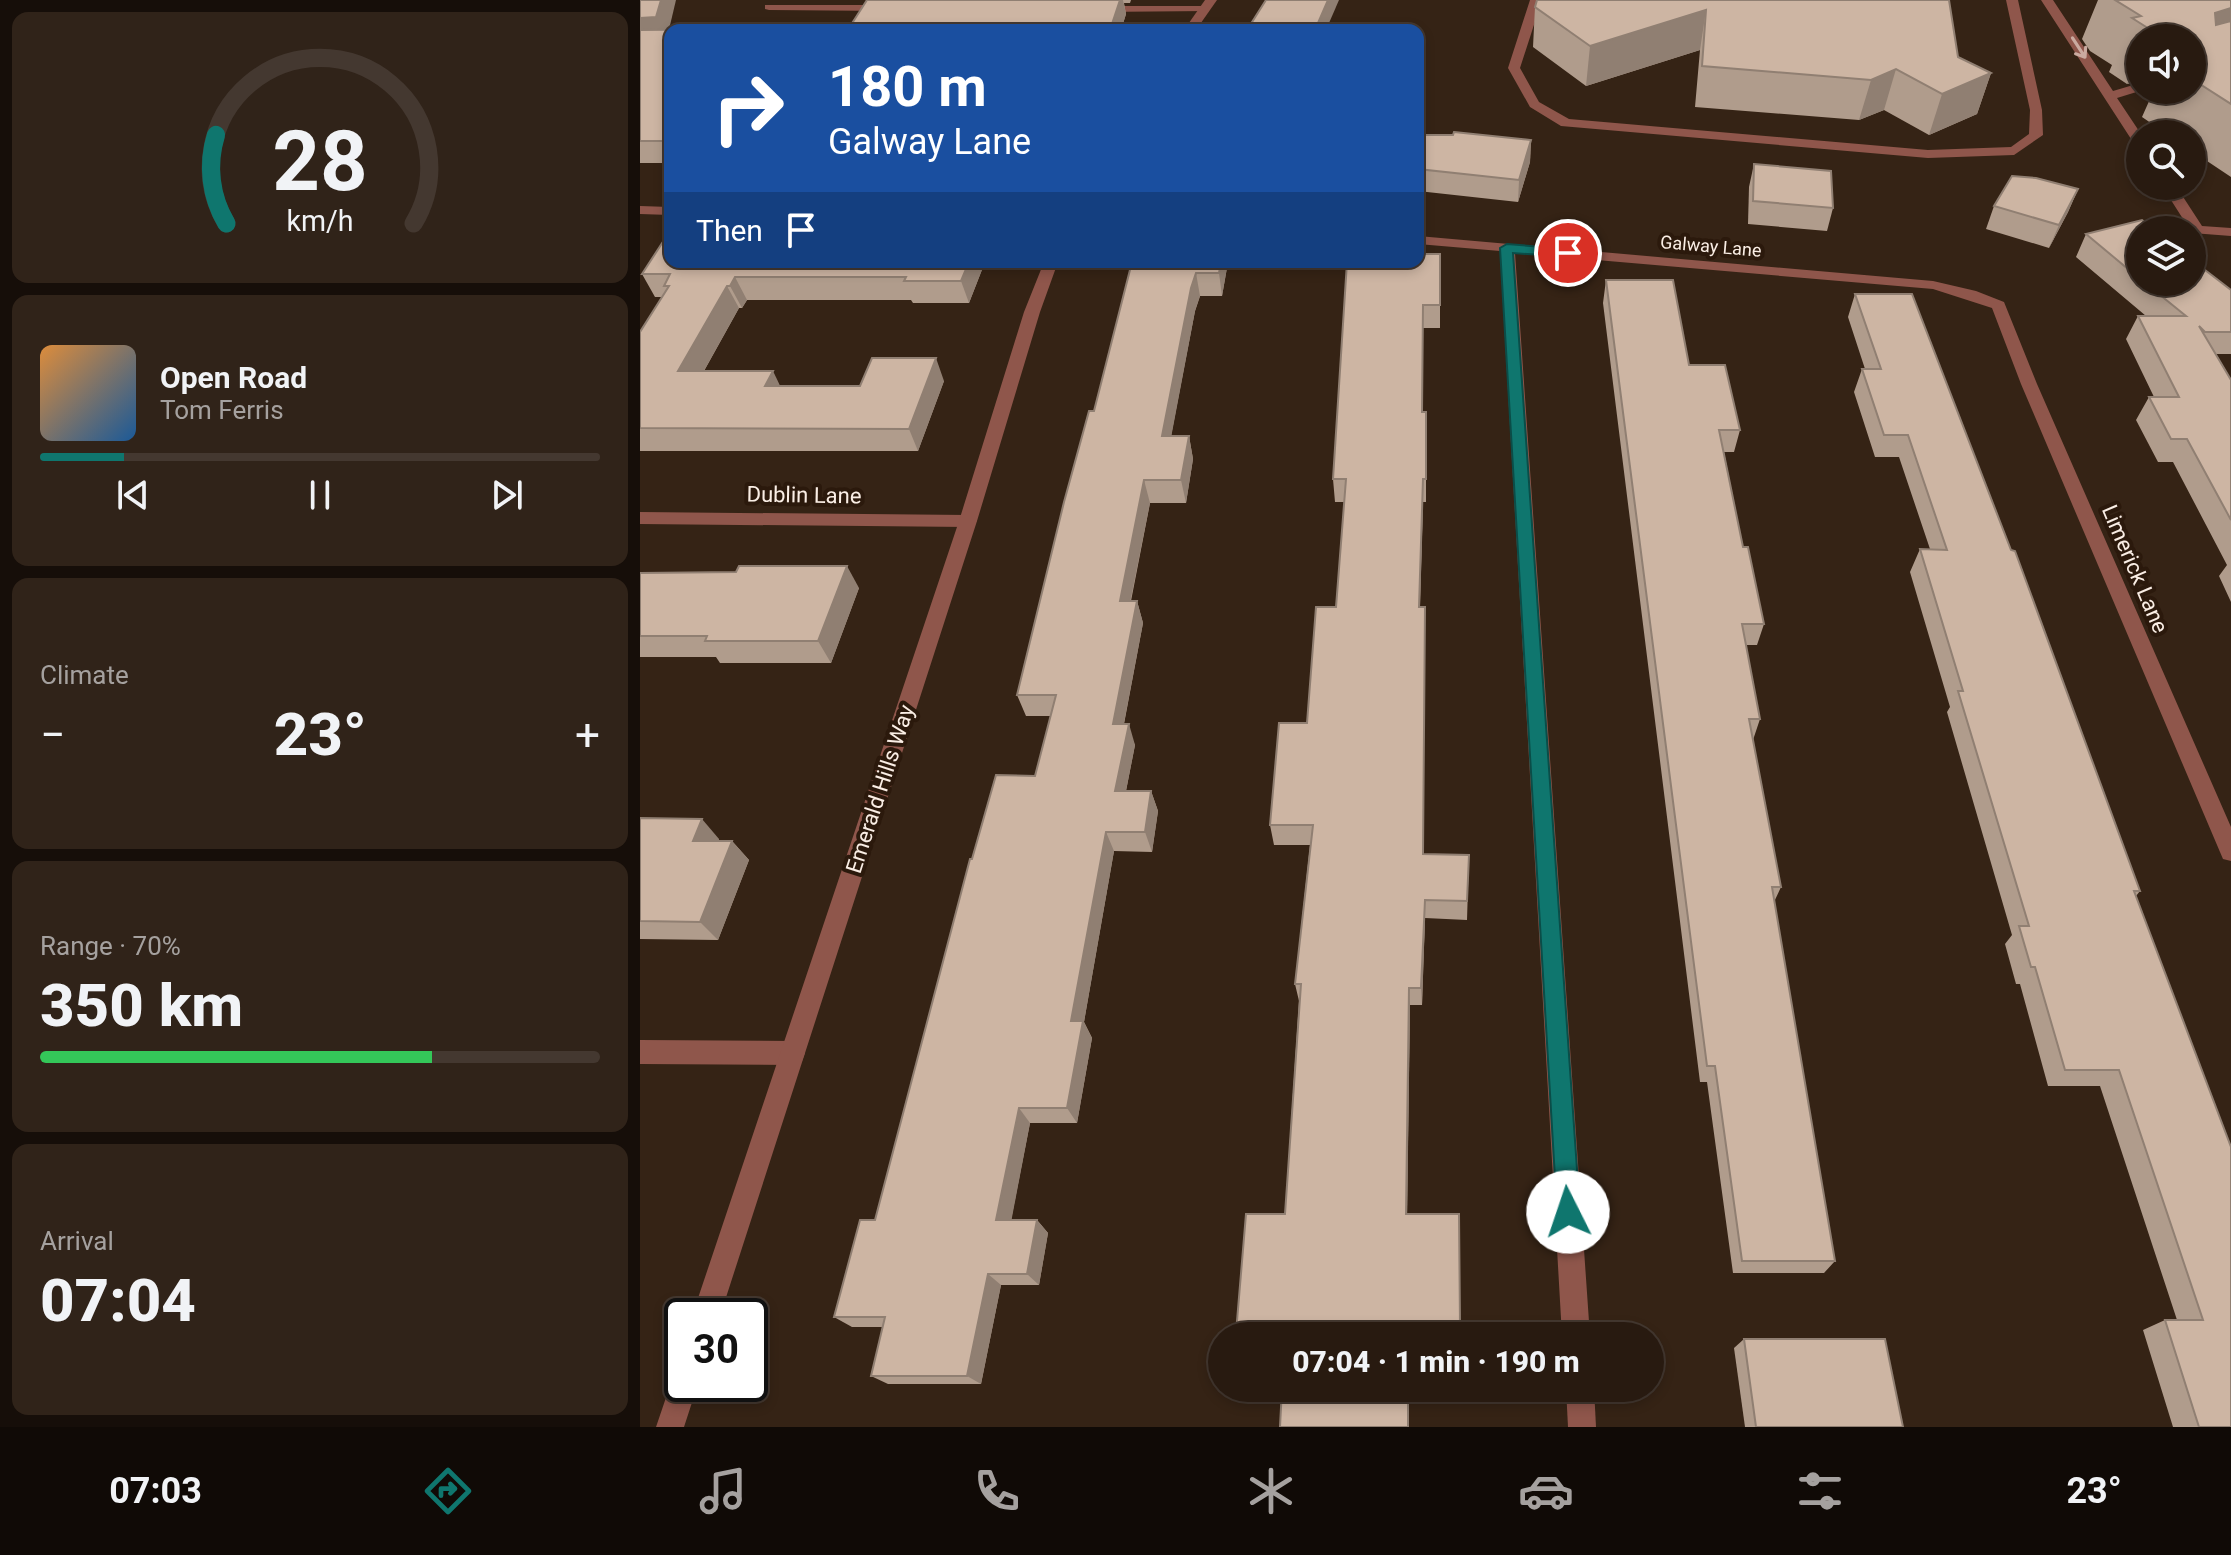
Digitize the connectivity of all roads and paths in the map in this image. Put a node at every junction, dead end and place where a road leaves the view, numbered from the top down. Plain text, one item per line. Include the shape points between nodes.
1 (1536, 0) edge
2 (2012, 0) edge
3 (2047, 0) edge
4 (1208, 4) edge
5 (769, 7) dead end
6 (909, 8) edge
7 (1080, 8) edge
8 (1194, 24) edge
9 (2126, 91) edge
10 (2110, 96) junction
11 (2126, 121) edge
12 (2178, 200) edge
13 (640, 210) edge
14 (664, 211) edge
15 (2231, 232) edge
16 (1424, 241) edge
17 (1507, 248) junction
18 (1049, 268) edge
19 (1999, 305) joint
20 (640, 518) edge
21 (968, 521) junction
22 (2231, 852) edge
23 (640, 1052) edge
24 (793, 1053) junction
25 (712, 1298) edge
26 (1575, 1322) edge
27 (678, 1402) edge
28 (1581, 1402) edge
29 (670, 1427) edge
30 (1582, 1427) edge

1 - 2 street via 1514,68 1534,104 1566,123 1928,154 2014,151 2036,135 2036,110
3 -> 10 street
4 - 7 street
4 - 8 street
5 - 6 street
9 - 10 street
10 - 11 street
12 - 15 street via 2197,230
13 - 14 street
16 - 17 street, Galway Lane
17 - 19 street, Galway Lane via 1933,285
17 - 26 street
18 - 21 street, Emerald Hills Way
19 - 22 street, Limerick Lane
20 - 21 street, Dublin Lane
21 - 24 street, Emerald Hills Way
23 - 24 street
24 - 25 street, Emerald Hills Way
27 - 29 street
28 - 30 street

